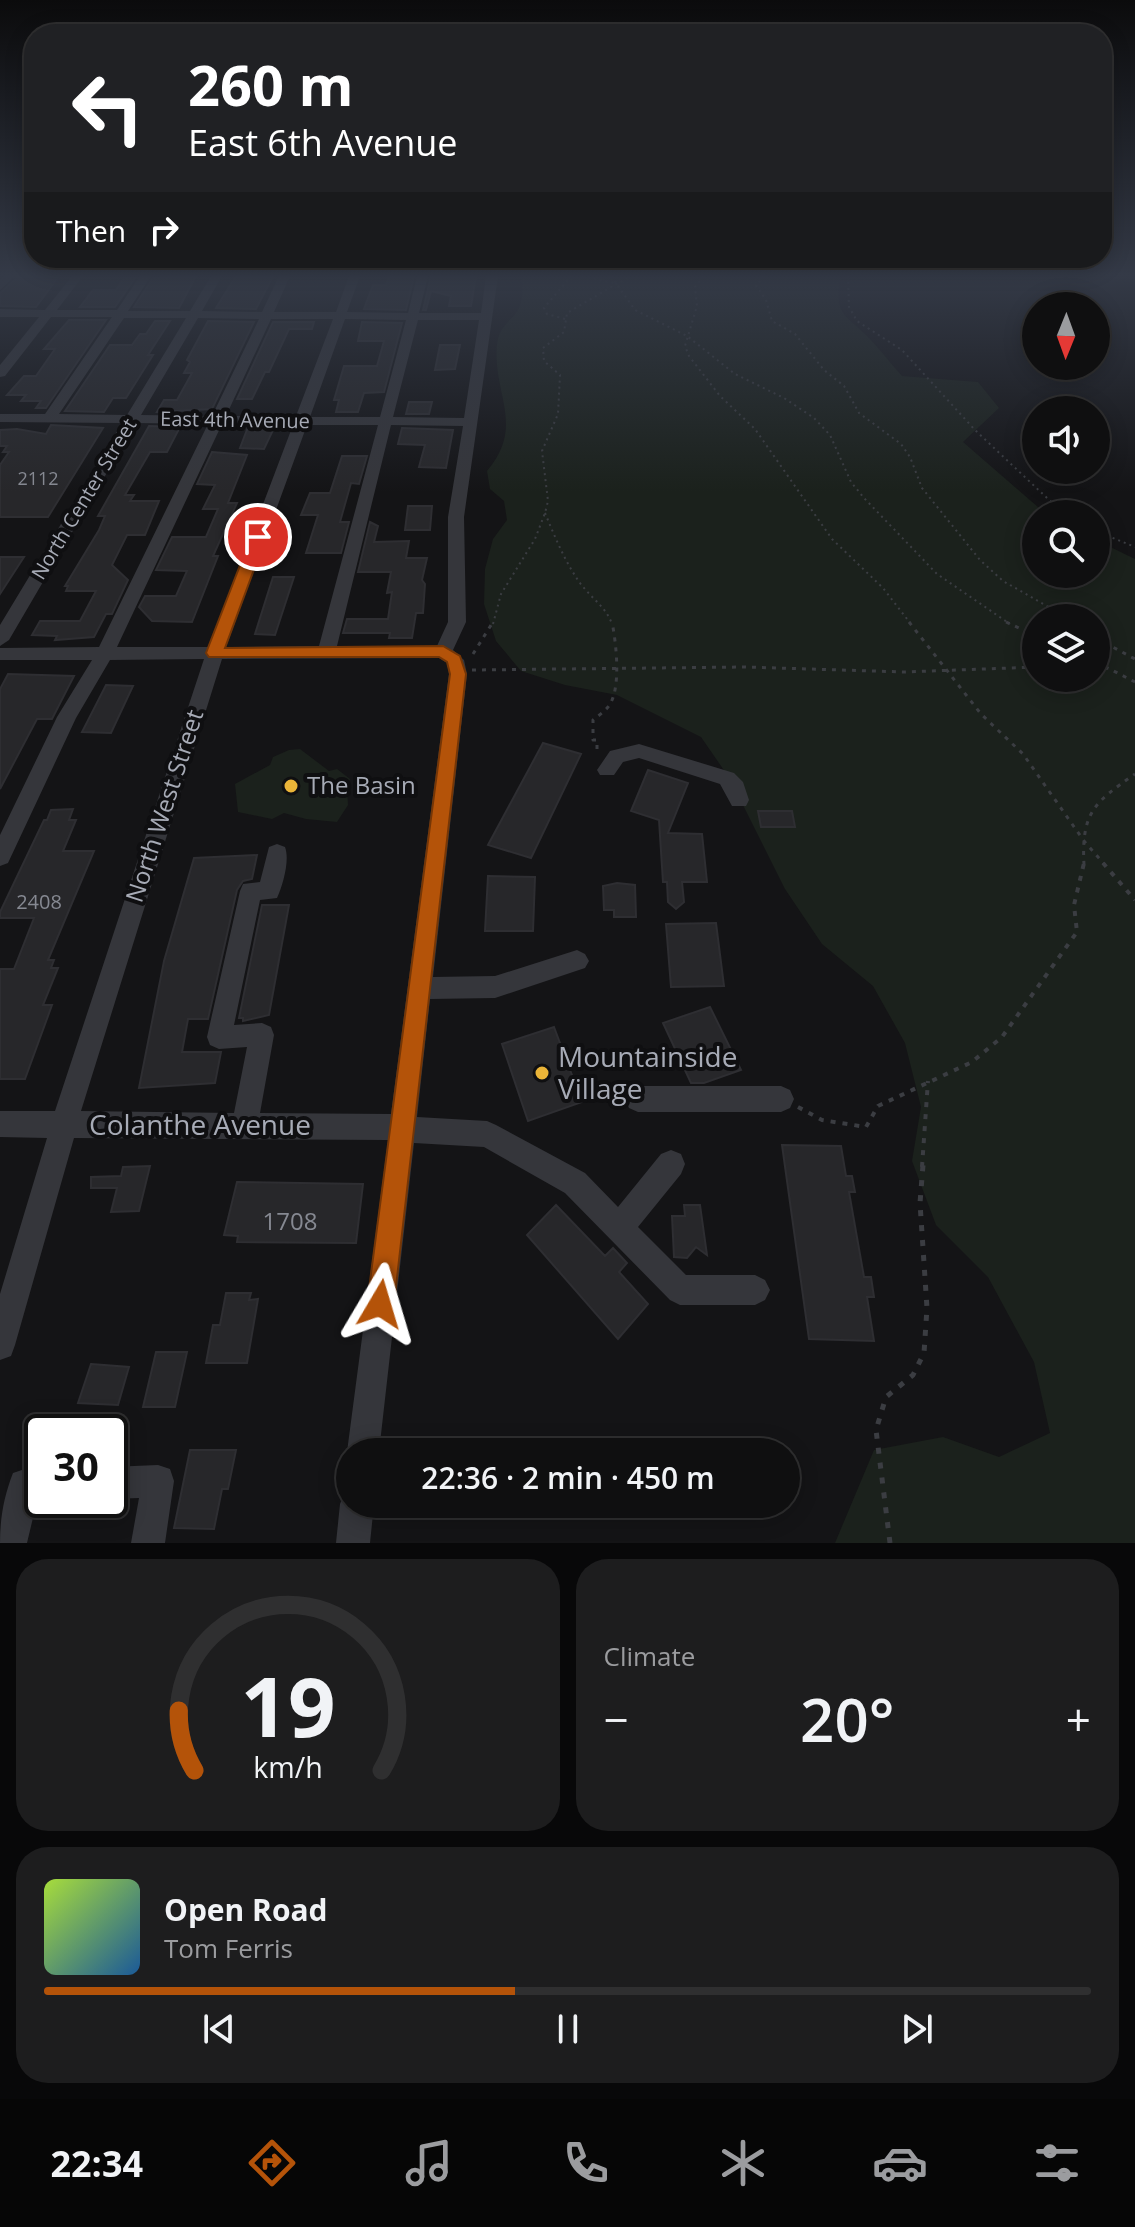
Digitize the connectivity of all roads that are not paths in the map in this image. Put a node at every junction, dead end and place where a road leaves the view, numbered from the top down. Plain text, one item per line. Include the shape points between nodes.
1 (20, 348) edge
2 (97, 348) edge
3 (174, 348) edge
4 (251, 348) edge
5 (328, 348) edge
6 (404, 348) edge
7 (482, 348) edge
8 (0, 373) edge
9 (0, 418) edge
10 (49, 419) junction
11 (131, 419) junction
12 (217, 420) junction
13 (302, 421) junction
14 (385, 421) junction
15 (469, 422) junction
16 (0, 640) edge
17 (443, 652) junction
18 (104, 653) junction
19 (214, 653) junction
20 (326, 653) junction
21 (0, 654) edge
22 (607, 770) dead end
23 (739, 800) dead end
24 (277, 853) dead end
25 (0, 857) edge
26 (577, 961) dead end
27 (418, 988) junction
28 (638, 1099) dead end
29 (781, 1099) road end
30 (0, 1124) edge
31 (64, 1125) junction
32 (245, 1125) junction
33 (401, 1127) junction
34 (671, 1164) dead end
35 (619, 1228) junction
36 (755, 1290) dead end
37 (0, 1345) edge
38 (365, 1438) edge
39 (128, 1482) edge
40 (24, 1489) edge
41 (356, 1518) edge
42 (10, 1543) edge
43 (148, 1543) edge
44 (353, 1543) edge

1 - 8 street
2 - 10 street
3 - 11 street, North Center Street
4 - 12 street
5 - 13 street, North West Street
6 - 14 street
7 - 15 street
9 - 10 street, East 4th Avenue
10 - 11 street, East 4th Avenue
11 - 12 street, East 4th Avenue
11 - 16 street, North Center Street
12 - 13 street, East 4th Avenue
12 - 18 street
13 - 14 street, East 4th Avenue
13 - 19 street, North West Street
14 - 15 street, East 4th Avenue
14 - 20 street
15 - 17 street via 456,517 457,622
17 - 20 street
17 - 27 street via 455,660 458,674
18 - 19 street
18 - 21 street
18 - 25 street
19 - 20 street
19 - 31 street, North West Street
22 - 23 street via 617,756 639,751 727,778
24 - 32 street via 269,891 251,891 219,1037 262,1035
26 - 27 street via 495,987
27 - 33 street
28 - 29 street
30 - 31 street, Colanthe Avenue
31 - 32 street, Colanthe Avenue
31 - 37 street, North West Street
32 - 33 street, Colanthe Avenue
33 - 35 street, Colanthe Avenue via 487,1134 575,1183
33 - 38 street
34 - 35 street
35 - 36 street, Colanthe Avenue via 680,1290
39 - 43 street via 158,1481
40 - 42 street
41 - 44 street

